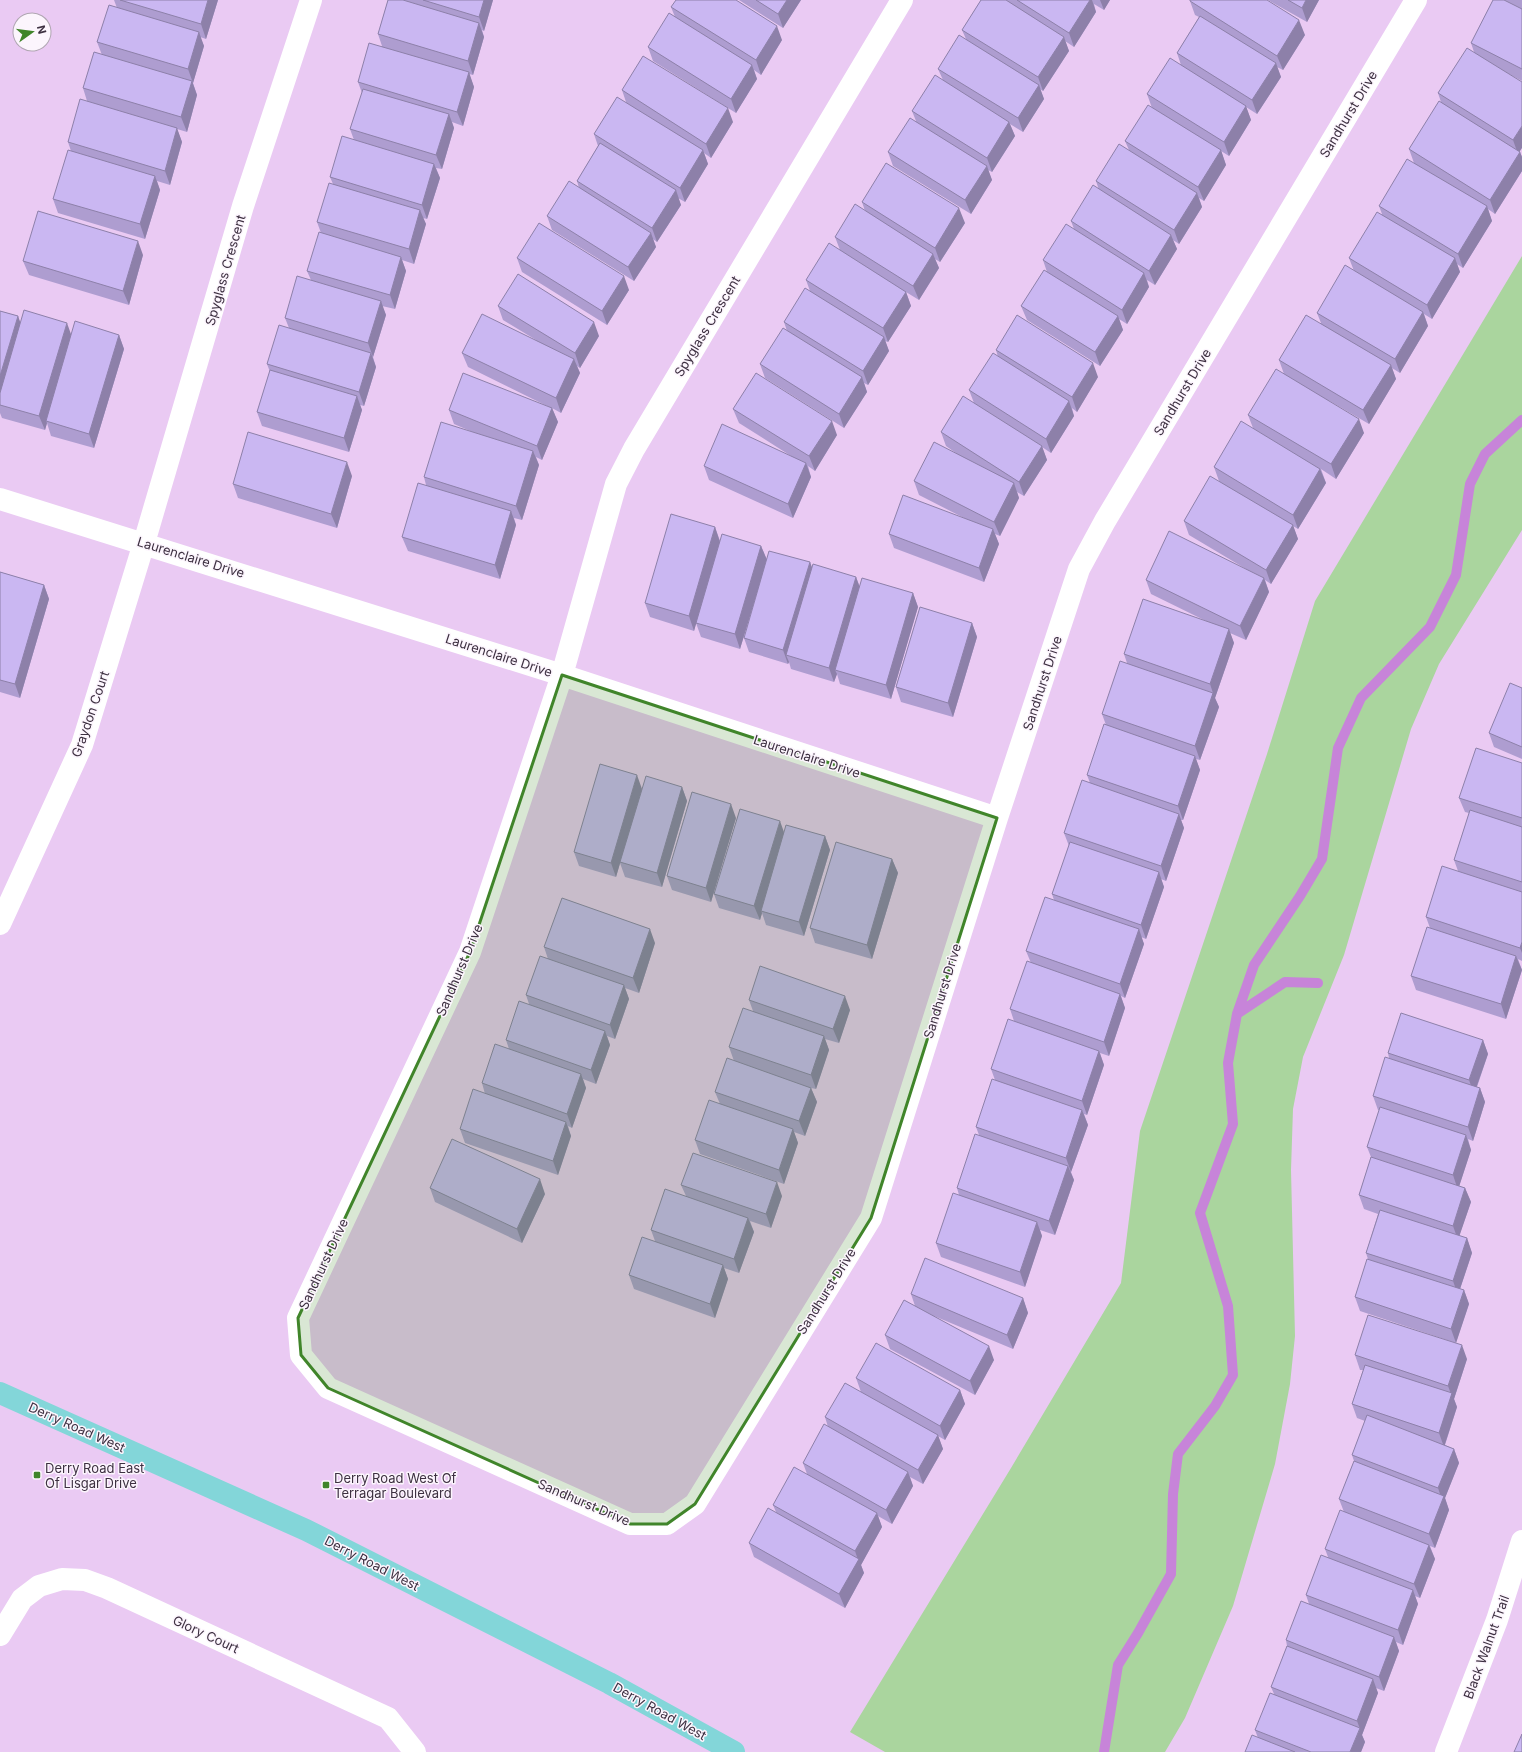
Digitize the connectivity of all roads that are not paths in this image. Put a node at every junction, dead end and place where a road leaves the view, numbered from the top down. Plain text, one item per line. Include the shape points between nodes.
1 (311, 0) edge
2 (902, 0) edge
3 (1416, 0) edge
4 (0, 499) edge
5 (144, 543) junction
6 (562, 675) junction
7 (997, 818) junction
8 (0, 924) edge
9 (0, 1393) edge
10 (1522, 1541) edge
11 (0, 1636) edge
12 (415, 1752) edge
13 (734, 1752) edge
14 (1446, 1752) edge

1 - 5 street, Spyglass Crescent via 243,206
2 - 6 street, Spyglass Crescent via 638,442 616,484
3 - 7 street, Sandhurst Drive via 1079,569
4 - 5 street, Laurenclaire Drive
5 - 6 street, Laurenclaire Drive
5 - 8 street, Graydon Court via 82,745
6 - 7 street, Laurenclaire Drive
6 - 7 street, Sandhurst Drive via 470,952 298,1318 301,1355 328,1388 630,1524 667,1524 695,1504 871,1218
9 - 13 main road, Derry Road West via 306,1530 609,1683
10 - 14 street, Black Walnut Trail via 1497,1620
11 - 12 street, Glory Court via 22,1599 40,1586 62,1579 84,1580 107,1588 388,1718

